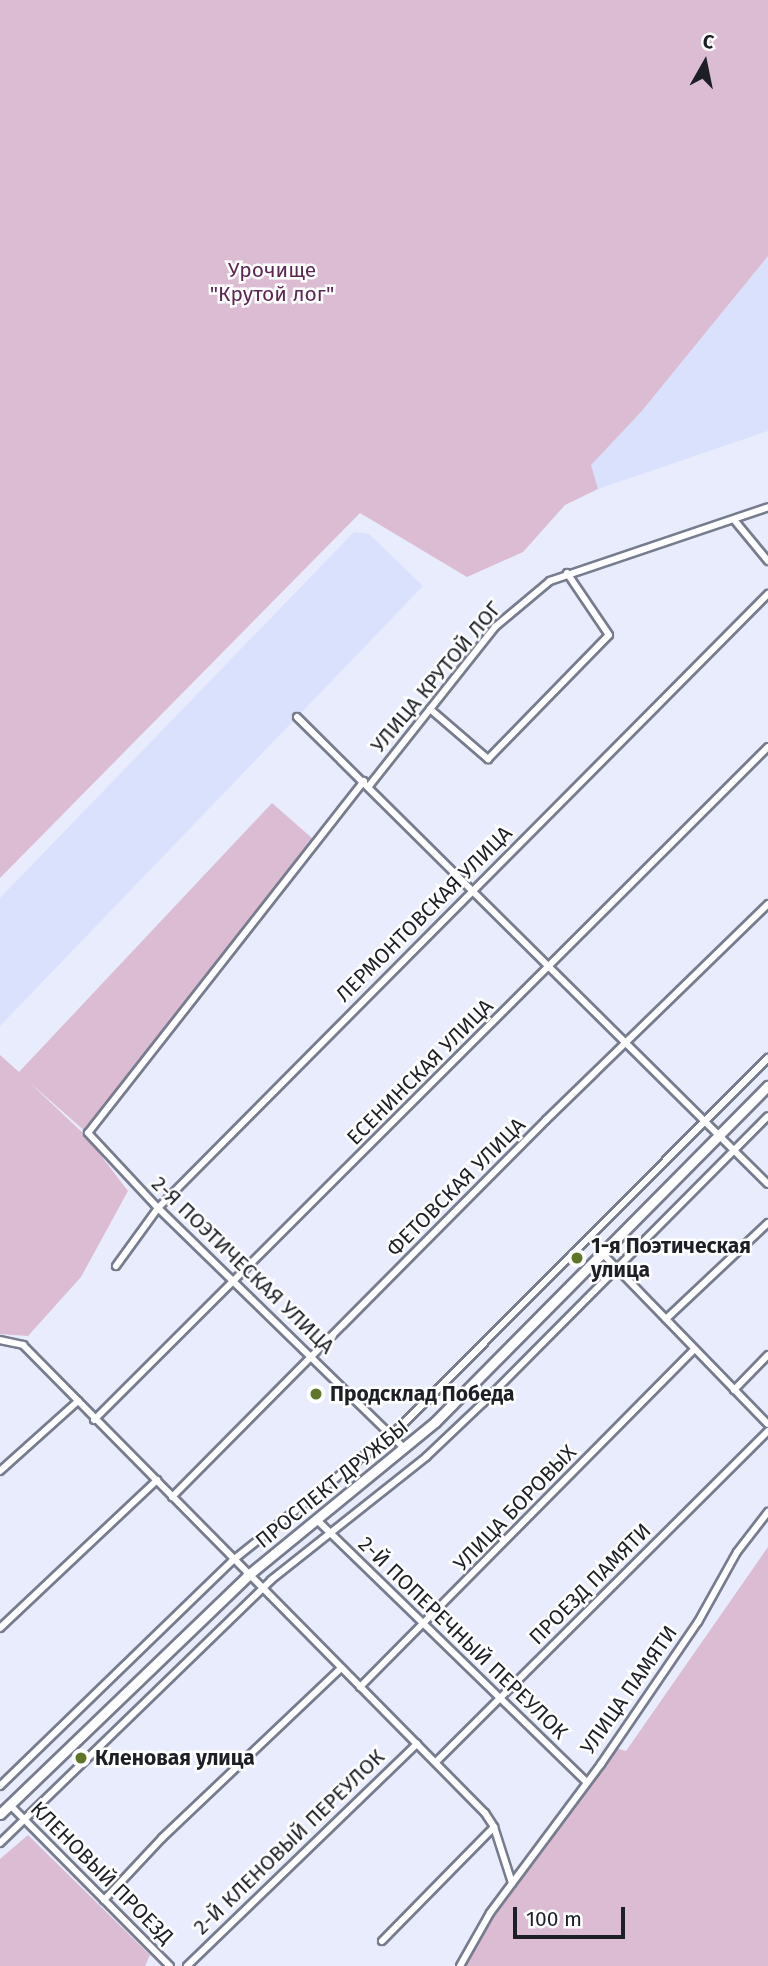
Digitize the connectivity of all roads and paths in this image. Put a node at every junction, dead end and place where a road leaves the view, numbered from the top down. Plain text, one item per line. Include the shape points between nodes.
1 (768, 507) edge
2 (735, 521) junction
3 (768, 561) edge
4 (567, 573) junction
5 (768, 594) edge
6 (430, 709) junction
7 (297, 717) dead end
8 (768, 747) edge
9 (366, 783) junction
10 (472, 890) junction
11 (768, 904) edge
12 (548, 967) junction
13 (626, 1043) junction
14 (768, 1058) edge
15 (768, 1086) edge
16 (768, 1116) edge
17 (706, 1122) junction
18 (88, 1133) joint
19 (718, 1136) junction
20 (734, 1151) junction
21 (768, 1184) edge
22 (158, 1208) junction
23 (768, 1223) edge
24 (602, 1253) junction
25 (116, 1266) dead end
26 (617, 1268) junction
27 (234, 1284) junction
28 (666, 1320) junction
29 (3, 1341) edge
30 (0, 1349) edge
31 (693, 1351) junction
32 (768, 1355) edge
33 (313, 1359) junction
34 (734, 1390) junction
35 (78, 1401) junction
36 (94, 1420) junction
37 (768, 1424) edge
38 (768, 1432) edge
39 (391, 1434) junction
40 (405, 1449) junction
41 (0, 1471) edge
42 (157, 1480) junction
43 (172, 1497) junction
44 (768, 1512) edge
45 (317, 1520) junction
46 (329, 1531) junction
47 (232, 1561) junction
48 (247, 1576) junction
49 (261, 1590) junction
50 (426, 1624) junction
51 (0, 1628) edge
52 (340, 1669) junction
53 (360, 1687) junction
54 (501, 1697) junction
55 (417, 1744) junction
56 (436, 1762) junction
57 (585, 1781) junction
58 (0, 1786) edge
59 (10, 1805) junction
60 (0, 1814) edge
61 (24, 1819) junction
62 (494, 1827) junction
63 (0, 1843) edge
64 (512, 1883) junction
65 (104, 1900) junction
66 (382, 1941) dead end
67 (170, 1966) edge
68 (187, 1966) edge
69 (460, 1966) edge

1 - 2 street, УЛИЦА КРУТОЙ ЛОГ
2 - 3 street
2 - 4 street, УЛИЦА КРУТОЙ ЛОГ
4 - 6 street, УЛИЦА КРУТОЙ ЛОГ via 550,581 495,627
4 - 6 street via 609,635 488,759
5 - 10 street, ЛЕРМОНТОВСКАЯ УЛИЦА
6 - 9 street, УЛИЦА КРУТОЙ ЛОГ
7 - 9 street
8 - 12 street, ЕСЕНИНСКАЯ УЛИЦА
9 - 10 street
9 - 18 street, УЛИЦА КРУТОЙ ЛОГ
10 - 12 street
10 - 22 street, ЛЕРМОНТОВСКАЯ УЛИЦА
11 - 13 street, ФЕТОВСКАЯ УЛИЦА
12 - 13 street
12 - 27 street, ЕСЕНИНСКАЯ УЛИЦА
13 - 17 street
13 - 33 street, ФЕТОВСКАЯ УЛИЦА
14 - 17 street
15 - 19 main road, ПРОСПЕКТ ДРУЖБЫ
16 - 20 street
17 - 19 street
17 - 39 street
18 - 22 street, 2-Я ПОЭТИЧЕСКАЯ УЛИЦА
19 - 20 street
19 - 24 main road, ПРОСПЕКТ ДРУЖБЫ
20 - 21 street
20 - 26 street
22 - 25 street, ЛЕРМОНТОВСКАЯ УЛИЦА
22 - 27 street, 2-Я ПОЭТИЧЕСКАЯ УЛИЦА
23 - 28 street
24 - 26 street
24 - 40 main road, ПРОСПЕКТ ДРУЖБЫ
26 - 28 street
26 - 46 street via 426,1457
27 - 33 street, 2-Я ПОЭТИЧЕСКАЯ УЛИЦА
27 - 36 street, ЕСЕНИНСКАЯ УЛИЦА
28 - 31 street
29 - 30 street
29 - 35 street via 23,1345
31 - 34 street
31 - 50 street, УЛИЦА БОРОВЫХ
32 - 34 street
33 - 39 street, 2-Я ПОЭТИЧЕСКАЯ УЛИЦА
33 - 43 street, ФЕТОВСКАЯ УЛИЦА
34 - 37 street
35 - 36 street
35 - 41 street
36 - 42 street
38 - 54 street, ПРОЕЗД ПАМЯТИ
39 - 40 street, 2-Я ПОЭТИЧЕСКАЯ УЛИЦА
39 - 47 street
40 - 45 main road, ПРОСПЕКТ ДРУЖБЫ
42 - 43 street
42 - 51 street
43 - 47 street
44 - 57 street, УЛИЦА ПАМЯТИ via 737,1552 698,1622
45 - 46 street, 2-Й ПОПЕРЕЧНЫЙ ПЕРЕУЛОК
45 - 48 main road, ПРОСПЕКТ ДРУЖБЫ
46 - 49 street
46 - 50 street, 2-Й ПОПЕРЕЧНЫЙ ПЕРЕУЛОК
47 - 48 street
47 - 58 street
48 - 49 street
48 - 59 main road, ПРОСПЕКТ ДРУЖБЫ
49 - 52 street
49 - 61 street
50 - 53 street, УЛИЦА БОРОВЫХ
50 - 54 street, 2-Й ПОПЕРЕЧНЫЙ ПЕРЕУЛОК
52 - 53 street
52 - 65 street via 162,1838
53 - 55 street
54 - 56 street, ПРОЕЗД ПАМЯТИ
54 - 57 street, 2-Й ПОПЕРЕЧНЫЙ ПЕРЕУЛОК
55 - 56 street
55 - 68 street, 2-Й КЛЕНОВЫЙ ПЕРЕУЛОК
56 - 62 street
57 - 64 street, УЛИЦА ПАМЯТИ
59 - 60 main road, ПРОСПЕКТ ДРУЖБЫ
59 - 61 street, КЛЕНОВЫЙ ПРОЕЗД
61 - 63 street
61 - 65 street, КЛЕНОВЫЙ ПРОЕЗД
62 - 64 street
62 - 66 street
64 - 69 street, УЛИЦА ПАМЯТИ
65 - 67 street, КЛЕНОВЫЙ ПРОЕЗД

